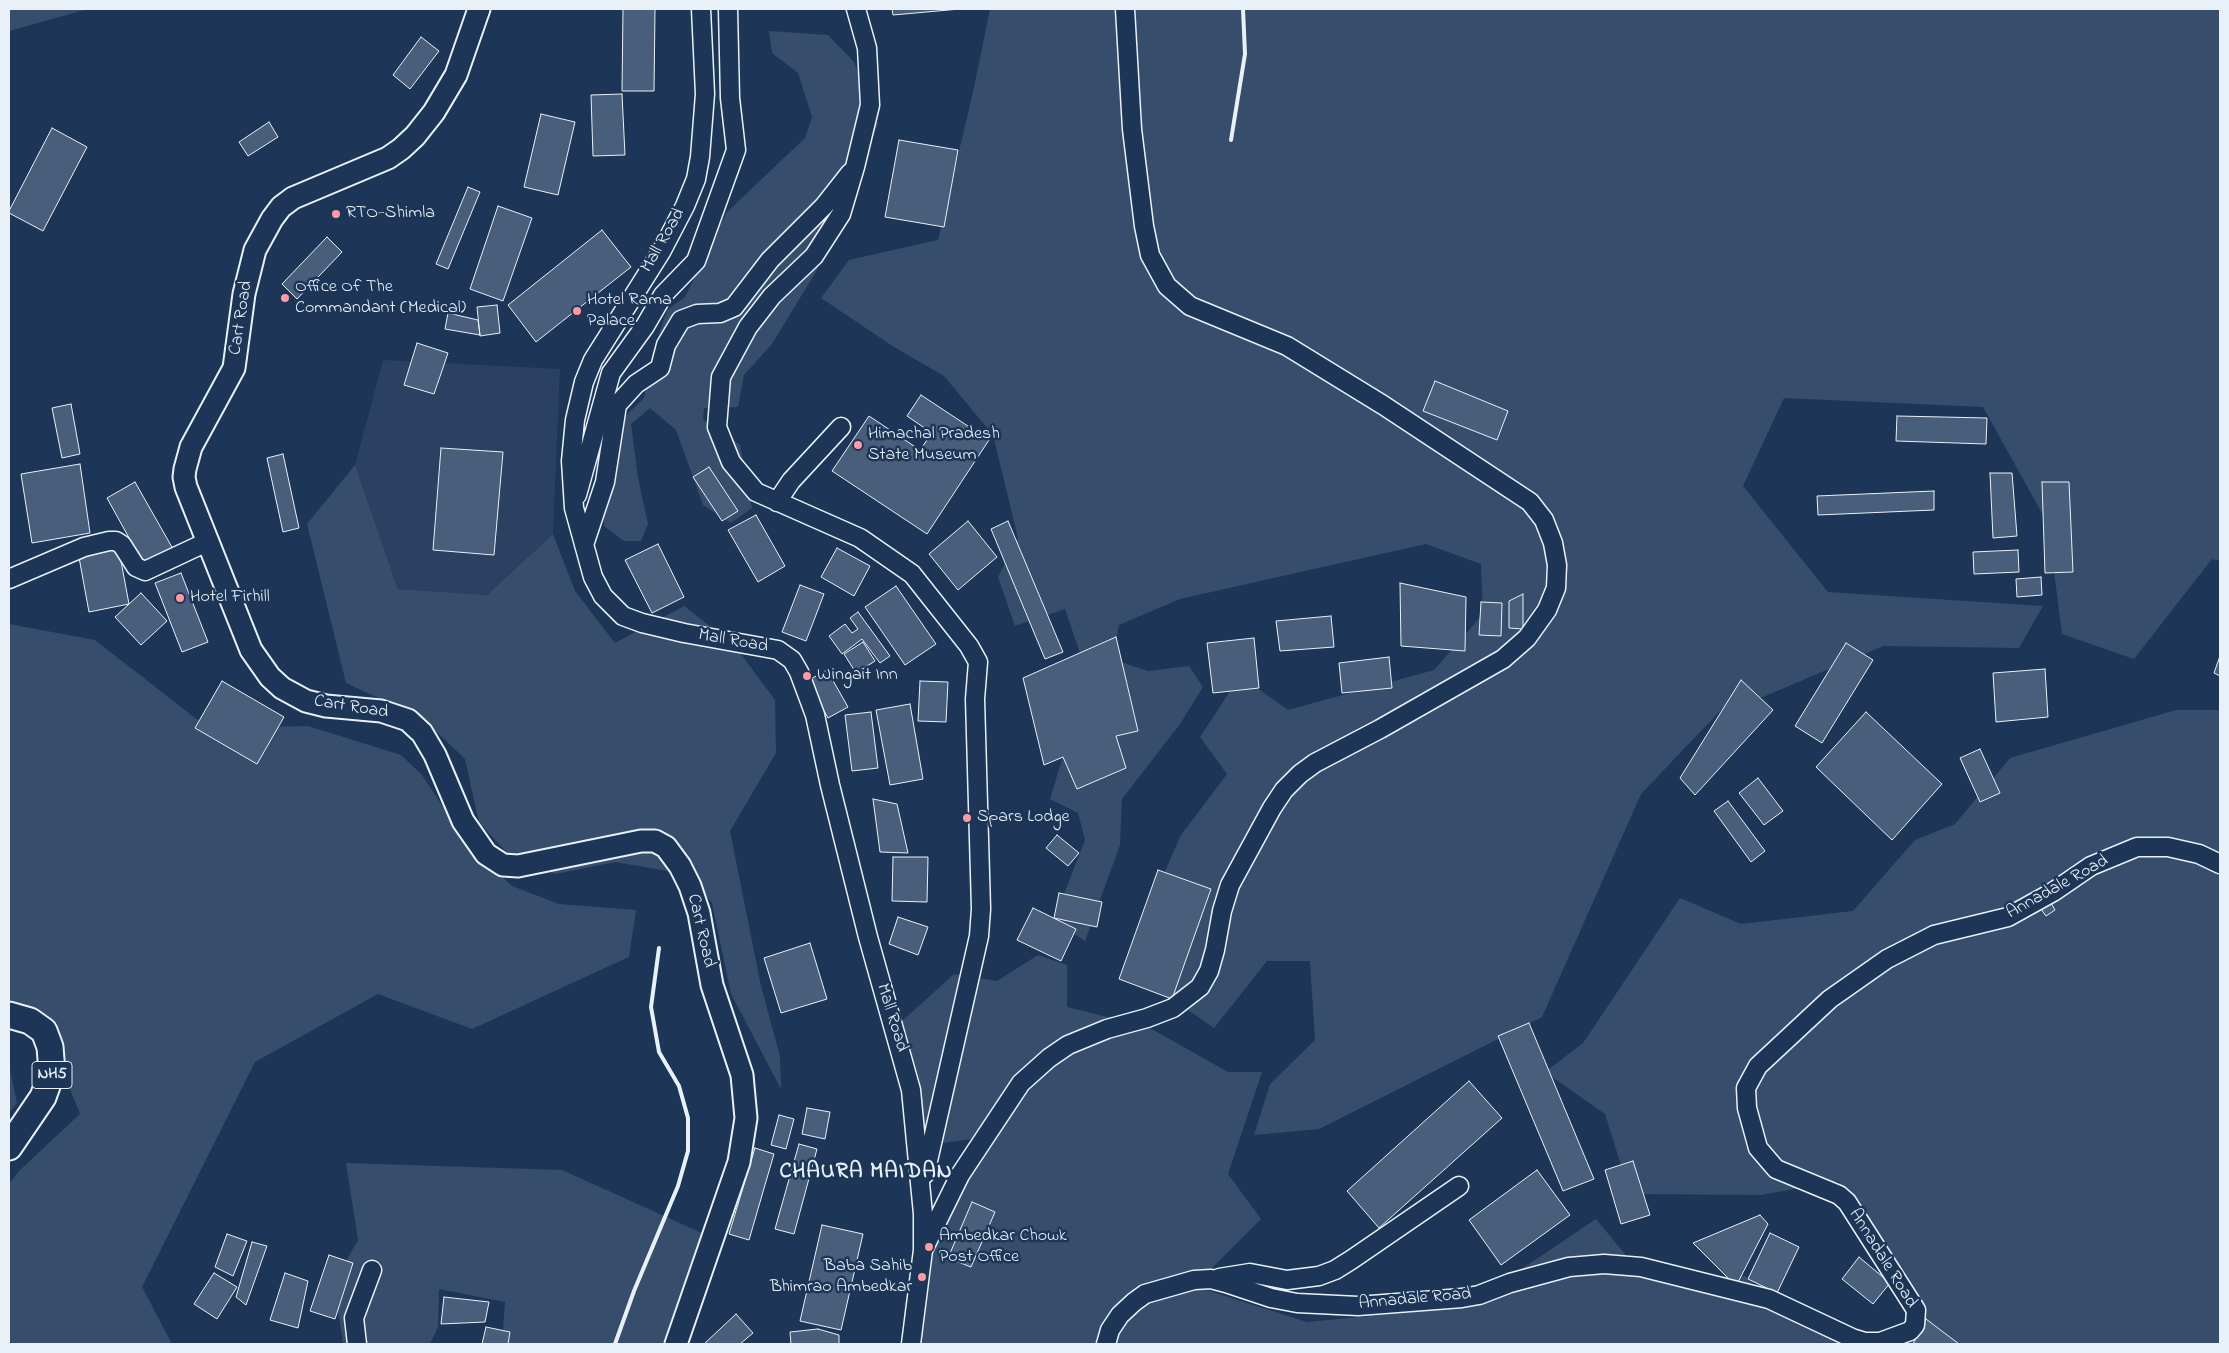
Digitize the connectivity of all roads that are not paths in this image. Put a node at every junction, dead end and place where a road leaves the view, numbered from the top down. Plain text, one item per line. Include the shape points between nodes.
1 (479, 9) edge
2 (701, 9) edge
3 (728, 9) edge
4 (856, 9) edge
5 (1125, 9) edge
6 (855, 167) junction
7 (841, 427) dead end
8 (777, 502) junction
9 (574, 508) junction
10 (209, 541) junction
11 (584, 545) junction
12 (9, 580) edge
13 (2220, 864) edge
14 (9, 1015) edge
15 (9, 1147) edge
16 (1459, 1186) dead end
17 (922, 1188) junction
18 (923, 1250) junction
19 (372, 1270) dead end
20 (1211, 1280) junction
21 (357, 1344) edge
22 (676, 1344) edge
23 (911, 1344) edge
24 (1106, 1344) edge

1 - 10 main road, Cart Road via 456,75 415,136 388,158 293,198 280,207 255,250 244,294 234,368 191,447 185,469 186,487
2 - 9 street, Mall Road via 705,94 696,179 661,252 593,360 584,382 575,420 571,461
3 - 9 street via 730,98 736,150 696,261 664,295 611,373
4 - 6 street via 867,48 870,105
5 - 18 street via 1132,129 1144,226 1150,255 1167,286 1190,306 1287,346 1530,502 1544,520 1553,543 1557,565 1556,588 1547,610 1527,638 1503,659 1315,763 1295,779 1272,808 1230,885 1211,964 1200,987 1173,1008 1068,1044 1021,1083 960,1175
6 - 8 street via 842,214 814,256 772,296 748,327 722,377 717,427 731,462 756,492
6 - 11 street via 824,206 770,260 734,307 681,320 666,345 660,368 636,384 617,405 605,482
7 - 8 street via 791,480
8 - 17 street via 860,538 912,574 978,662 975,699 979,936
9 - 11 street, Mall Road
10 - 12 street via 145,570 136,567 122,545 109,541 84,547
10 - 22 main road, Cart Road via 251,650 270,676 296,697 316,704 381,711 408,720 422,734 435,755 468,830 486,854 496,861 503,865 527,865 641,841 655,841 666,847 680,866 699,913 712,985 742,1075 746,1118 739,1162
11 - 17 street, Mall Road via 593,577 603,596 623,616 684,634 778,650 792,660 799,672 815,715 866,928 909,1082
13 - 20 street, Annadale Road via 2199,854 2168,847 2137,847 2091,866 2008,917 1934,935 1887,958 1830,999 1758,1066 1746,1088 1746,1108 1758,1148 1776,1169 1840,1195 1847,1202 1916,1310 1915,1325 1910,1332 1880,1342 1865,1342 1769,1299 1640,1267 1604,1264 1569,1267 1462,1298 1358,1306 1297,1303
14 - 15 highway, NH5 via 30,1021 44,1031 50,1047 52,1072 44,1097
16 - 20 street via 1351,1260 1319,1276 1287,1280 1250,1273
17 - 18 street, Mall Road
18 - 23 street, Mall Road
19 - 21 street via 354,1318
20 - 24 street, Annadale Road via 1182,1282 1145,1294 1120,1315

